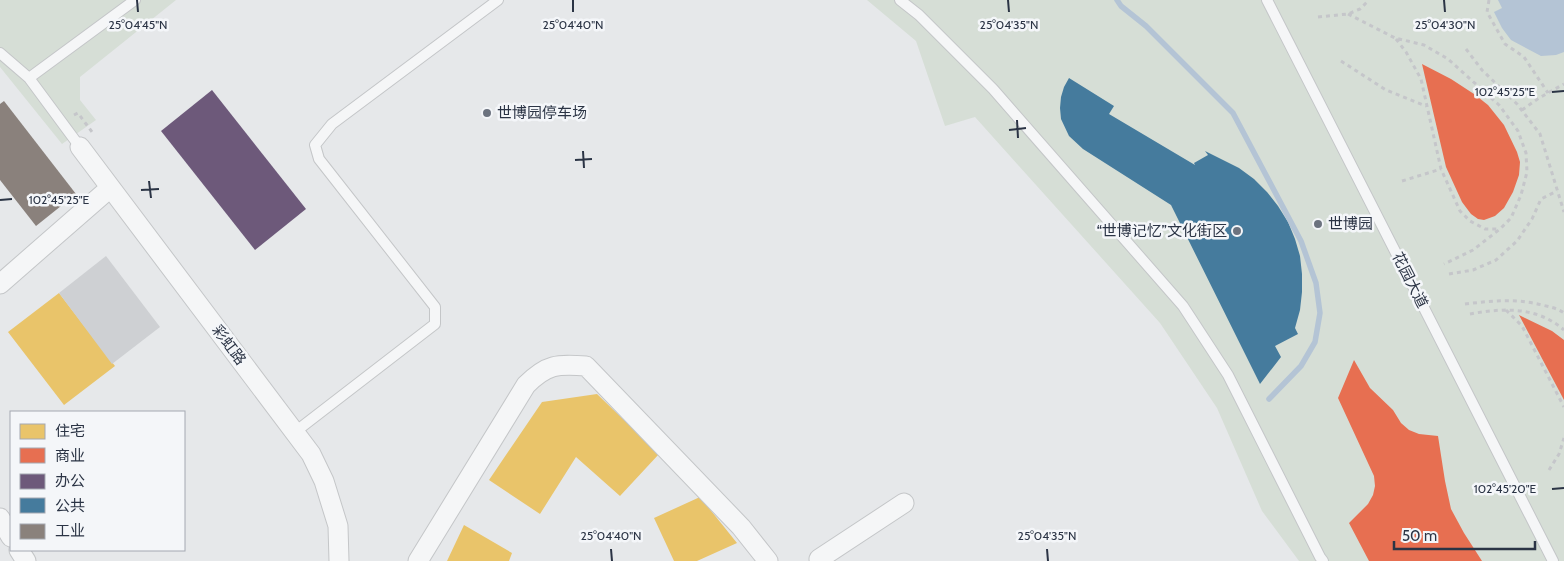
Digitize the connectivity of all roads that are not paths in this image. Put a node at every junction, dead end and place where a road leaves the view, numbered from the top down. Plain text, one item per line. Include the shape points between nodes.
1 (498, 0) edge
2 (900, 0) edge
3 (1268, 0) edge
4 (130, 1) edge
5 (0, 53) edge
6 (29, 78) junction
7 (80, 148) joint
8 (110, 188) junction
9 (0, 284) edge
10 (295, 432) junction
11 (904, 503) dead end
12 (0, 518) edge
13 (10, 534) edge
14 (339, 561) edge
15 (418, 561) edge
16 (768, 561) edge
17 (820, 561) edge
18 (1323, 561) edge
19 (1553, 561) edge

1 - 10 lane via 332,124 315,145 319,159 434,307 435,324
2 - 18 lane via 919,14 993,89 1183,306 1228,375
3 - 19 lane, 花园大道
4 - 6 lane
5 - 6 lane
6 - 7 lane
7 - 8 street, 彩虹路
8 - 9 street
8 - 10 street, 彩虹路
10 - 14 street, 彩虹路 via 324,481 338,526
11 - 17 street
12 - 13 street
15 - 16 street via 526,385 540,372 562,365 586,366 741,527

